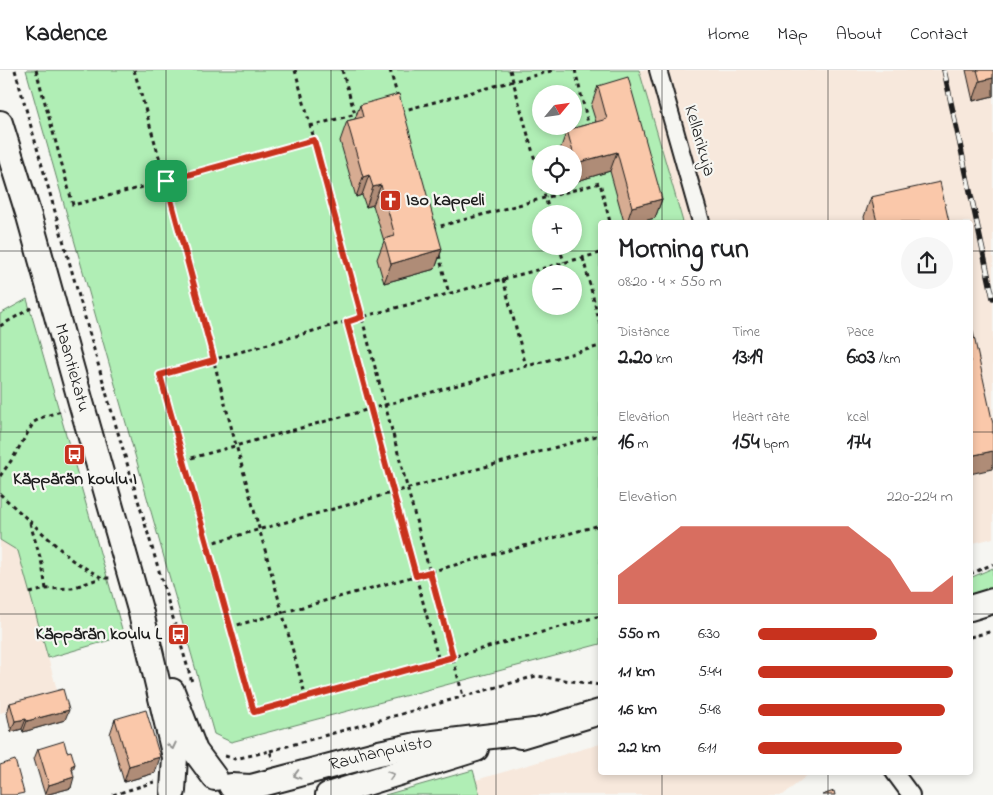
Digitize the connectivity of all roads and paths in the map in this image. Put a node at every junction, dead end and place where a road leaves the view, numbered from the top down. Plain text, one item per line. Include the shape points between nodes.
1 (15, 70) edge
2 (36, 70) edge
3 (134, 70) edge
4 (295, 70) edge
5 (342, 70) edge
6 (390, 70) edge
7 (510, 70) edge
8 (555, 70) edge
9 (574, 70) edge
10 (658, 70) edge
11 (513, 81) junction
12 (401, 110) junction
13 (364, 112) edge
14 (355, 114) junction
15 (404, 119) edge
16 (0, 123) edge
17 (310, 126) junction
18 (591, 134) edge
19 (314, 140) junction
20 (532, 150) edge
21 (166, 181) junction
22 (546, 197) junction
23 (548, 205) edge
24 (609, 220) edge
25 (700, 220) edge
26 (432, 228) edge
27 (437, 247) edge
28 (598, 254) edge
29 (562, 255) edge
30 (583, 258) junction
31 (564, 262) junction
32 (502, 279) junction
33 (449, 294) junction
34 (33, 307) dead end
35 (598, 316) edge
36 (362, 317) junction
37 (347, 322) junction
38 (0, 326) edge
39 (598, 347) edge
40 (214, 360) junction
41 (526, 366) junction
42 (385, 405) junction
43 (370, 409) junction
44 (63, 411) dead end
45 (598, 436) edge
46 (236, 445) junction
47 (184, 460) junction
48 (0, 476) edge
49 (408, 488) junction
50 (392, 493) junction
51 (0, 494) edge
52 (30, 522) junction
53 (598, 526) edge
54 (260, 529) junction
55 (207, 544) junction
56 (993, 564) edge
57 (430, 572) junction
58 (973, 573) edge
59 (416, 576) junction
60 (102, 578) junction
61 (110, 578) dead end
62 (46, 589) junction
63 (30, 593) dead end
64 (993, 601) edge
65 (973, 607) edge
66 (141, 613) junction
67 (283, 613) junction
68 (598, 617) edge
69 (230, 627) junction
70 (993, 631) edge
71 (973, 636) edge
72 (453, 657) junction
73 (439, 661) junction
74 (598, 685) edge
75 (195, 690) dead end
76 (463, 696) junction
77 (306, 698) junction
78 (598, 713) edge
79 (534, 731) junction
80 (270, 750) junction
81 (219, 753) dead end
82 (896, 775) edge
83 (279, 780) junction
84 (228, 786) edge
85 (172, 793) edge
86 (328, 795) edge
87 (911, 795) edge

1 - 75 path via 105,390
2 - 21 path via 73,206
3 - 21 path
4 - 17 path
5 - 14 path
6 - 12 path
7 - 11 path
8 - 11 path
9 - 18 path
10 - 25 street, Kellarikuja
11 - 12 path
11 - 20 path
12 - 15 path
13 - 14 path
14 - 17 path
16 - 66 main road, Maantiekatu
17 - 19 path
19 - 21 path
19 - 36 path
21 - 40 path
22 - 23 path
22 - 24 path via 600,183
22 - 26 path
27 - 33 path
28 - 30 path
29 - 31 path
30 - 31 path
30 - 35 path
31 - 32 path
32 - 33 path
32 - 41 path
33 - 36 path
34 - 38 path
36 - 37 path
36 - 42 path
37 - 40 path
37 - 43 path
39 - 41 path
40 - 46 path
40 - 47 path via 160,375
41 - 42 path
42 - 43 path
42 - 49 path
43 - 46 path
43 - 50 path
44 - 48 path via 34,422
45 - 49 path
46 - 47 path
46 - 54 path
47 - 55 path
49 - 50 path
49 - 57 path
50 - 54 path
50 - 59 path
51 - 52 path
52 - 60 path via 72,560
52 - 62 path
53 - 57 path
54 - 55 path
54 - 67 path
55 - 69 path
56 - 58 path
57 - 59 path
57 - 72 path
59 - 67 path
59 - 73 path
60 - 61 path
60 - 62 path via 72,588
62 - 63 path
64 - 65 main road
66 - 84 main road, Maantiekatu via 195,751
66 -> 85 main road, Maantiekatu via 175,757
67 - 69 path
67 - 77 path
68 - 72 path
69 - 77 path via 254,712
70 - 71 path
72 - 73 path
72 - 76 path
73 - 77 path
74 - 76 path via 536,676
76 - 80 path
78 - 79 main road, Rauhanpuisto
79 -> 83 main road, Rauhanpuisto via 379,753
86 -> 79 main road, Rauhanpuisto
80 - 81 path via 236,759
80 - 83 path
82 - 87 street
83 - 84 main road, Rauhanpuisto via 251,788
84 - 85 main road, Rauhanpuisto via 194,780

